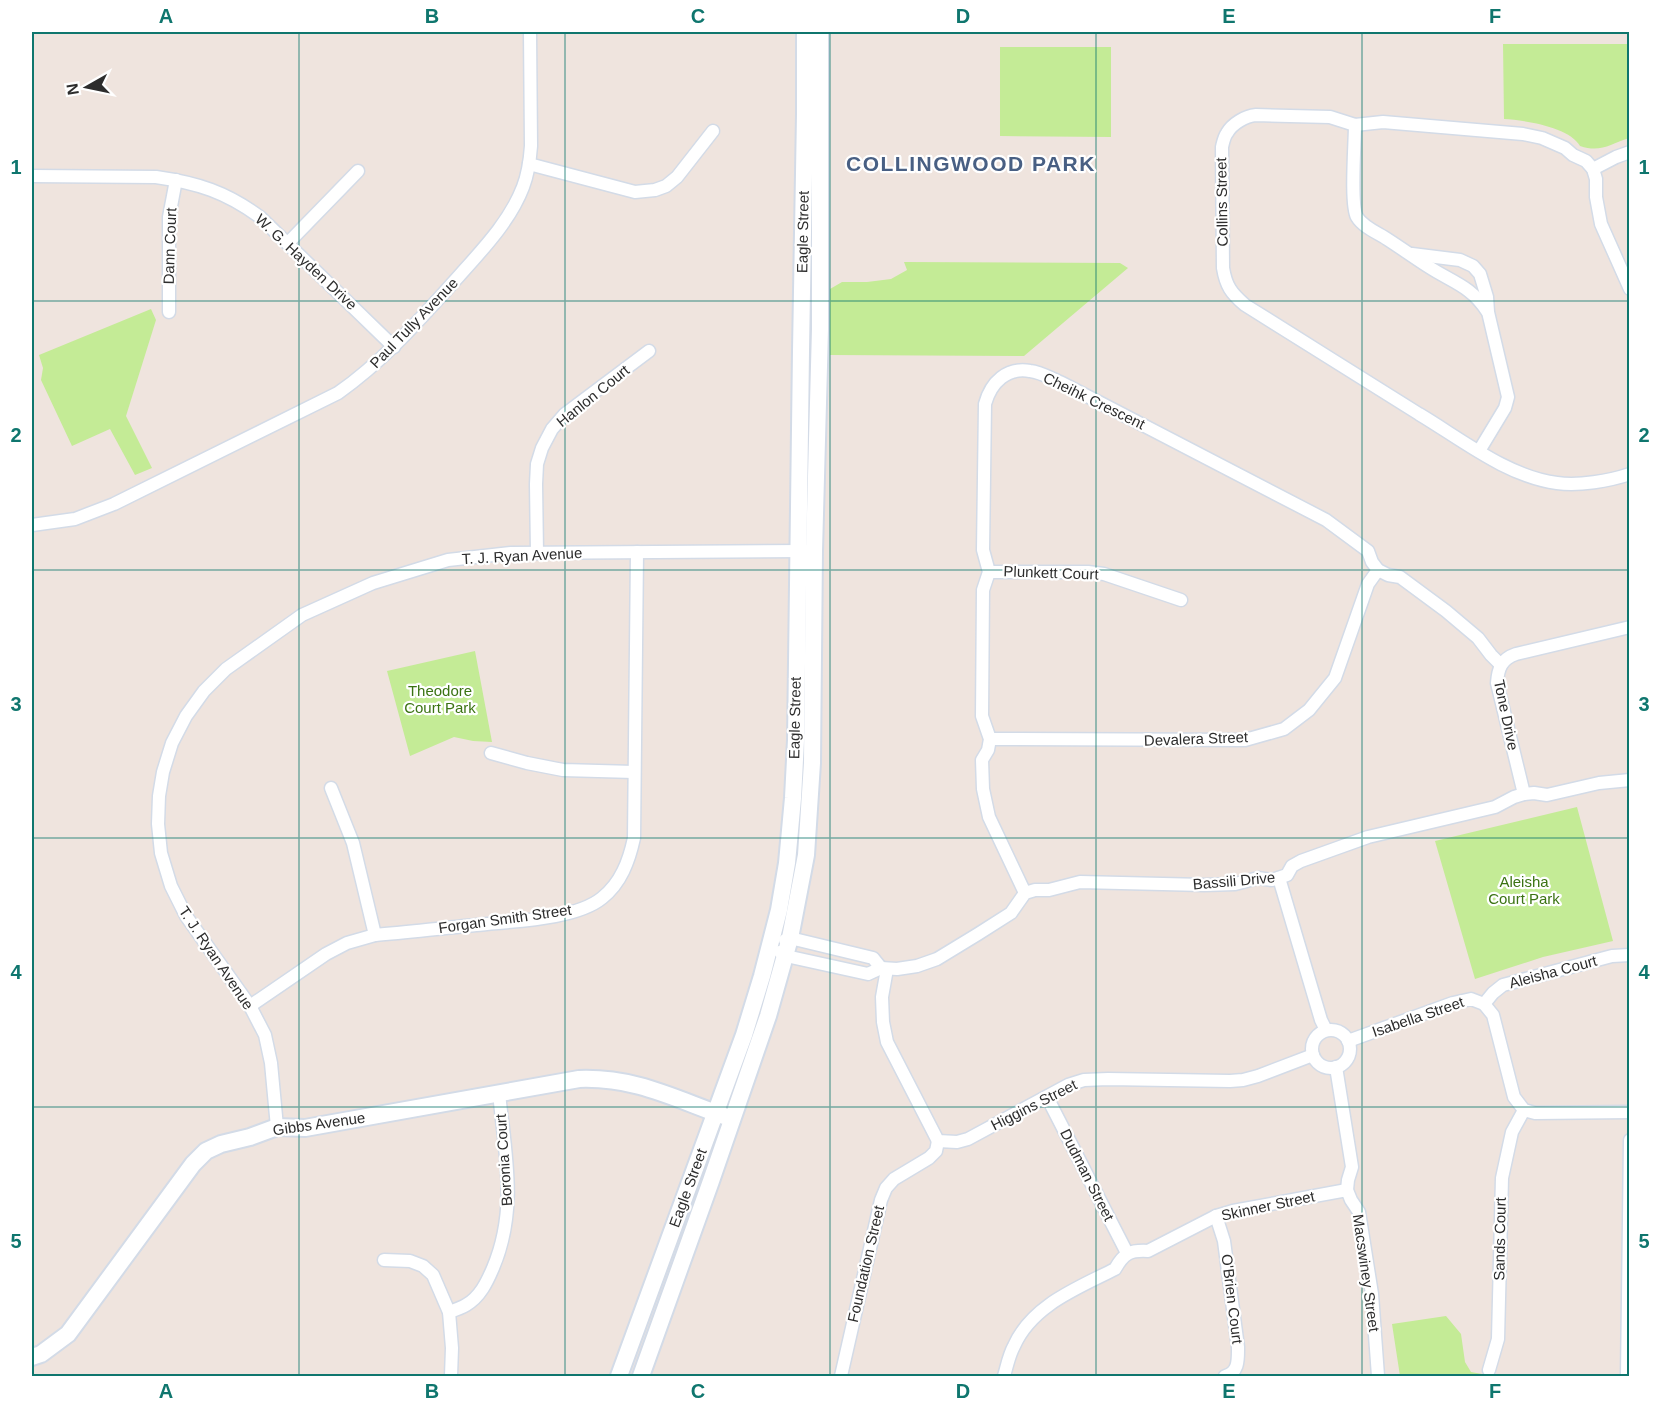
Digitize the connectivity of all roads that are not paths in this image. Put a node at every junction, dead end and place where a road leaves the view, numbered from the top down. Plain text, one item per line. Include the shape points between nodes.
1 (530, 32) edge
2 (805, 32) edge
3 (820, 32) edge
4 (1355, 125) junction
5 (713, 131) dead end
6 (1629, 152) edge
7 (529, 164) junction
8 (1593, 168) junction
9 (358, 171) dead end
10 (32, 176) edge
11 (176, 180) junction
12 (288, 243) junction
13 (1412, 255) junction
14 (1629, 289) edge
15 (169, 312) dead end
16 (1488, 312) junction
17 (394, 347) junction
18 (649, 351) dead end
19 (1479, 451) junction
20 (1629, 474) edge
21 (32, 525) edge
22 (806, 551) junction
23 (637, 552) junction
24 (537, 553) junction
25 (1378, 570) junction
26 (989, 572) junction
27 (1181, 600) dead end
28 (1629, 627) edge
29 (1501, 665) junction
30 (990, 739) junction
31 (490, 753) dead end
32 (634, 771) junction
33 (1629, 780) edge
34 (331, 788) dead end
35 (1524, 794) junction
36 (1279, 878) junction
37 (1025, 893) junction
38 (375, 935) junction
39 (790, 938) junction
40 (770, 945) junction
41 (1629, 955) edge
42 (786, 956) junction
43 (884, 968) junction
44 (1484, 1004) junction
45 (250, 1006) junction
46 (1326, 1030) junction
47 (1348, 1041) junction
48 (1313, 1055) junction
49 (1336, 1067) junction
50 (499, 1093) junction
51 (1047, 1097) junction
52 (1524, 1110) junction
53 (1629, 1112) edge
54 (716, 1113) junction
55 (733, 1119) junction
56 (277, 1127) junction
57 (1629, 1140) edge
58 (938, 1141) junction
59 (1347, 1190) junction
60 (1216, 1216) junction
61 (1127, 1253) junction
62 (384, 1260) dead end
63 (449, 1312) junction
64 (32, 1357) edge
65 (1490, 1370) dead end
66 (451, 1377) edge
67 (619, 1377) edge
68 (642, 1377) edge
69 (841, 1377) edge
70 (1004, 1377) edge
71 (1225, 1377) edge
72 (1378, 1377) edge
73 (1627, 1377) edge

1 - 7 street, Paul Tully Avenue
2 - 22 street, Eagle Street
3 - 22 street, Eagle Street via 821,305
4 - 8 street, Collins Street via 1383,122 1523,134 1565,148
4 - 13 street via 1357,217
4 - 19 street, Collins Street via 1330,117 1256,115 1238,122 1227,133 1222,147 1225,281 1245,305
5 - 7 street via 677,177 655,190 635,192
6 - 8 street
7 - 17 street, Paul Tully Avenue via 524,186 495,235
8 - 14 street via 1601,224
9 - 12 street
10 - 11 street, W. G. Hayden Drive
11 - 12 street, W. G. Hayden Drive via 230,198 260,217
11 - 15 street, Dann Court via 169,217
12 - 17 street, W. G. Hayden Drive
13 - 16 street via 1468,290
13 - 16 street via 1461,260 1473,266 1480,274
16 - 19 street via 1508,397 1506,408
17 - 21 street, Paul Tully Avenue via 338,393 114,504 75,519
18 - 24 street, Hanlon Court via 552,429 537,464
19 - 20 street, Collins Street via 1519,473 1558,483 1593,482
22 - 23 street, T. J. Ryan Avenue
22 - 39 street, Eagle Street via 814,682 810,804 806,855
22 - 40 street, Eagle Street via 794,798 787,863
23 - 24 street, T. J. Ryan Avenue
23 - 32 street, Forgan Smith Street
24 - 45 street, T. J. Ryan Avenue via 448,560 346,594 302,615 226,669 186,716 172,744 159,796 161,853 186,916
25 - 26 street, Cheihk Crescent via 1368,551 1326,520 1062,383 1032,371 1015,371 993,385 985,404 983,550
25 - 29 street via 1400,577 1446,611 1478,638
25 - 30 street, Devalera Street via 1368,584 1335,678 1309,710 1284,729 1245,740
26 - 27 street, Plunkett Court via 1104,574
26 - 30 street, Cheihk Crescent via 983,590 982,716
28 - 29 street, Tone Drive via 1516,654
29 - 35 street, Tone Drive via 1497,683
30 - 37 street via 982,760 989,817
31 - 32 street via 564,770
32 - 38 street, Forgan Smith Street via 634,838 630,858 613,887 590,906 560,915
33 - 35 street, Bassili Drive via 1548,795
34 - 38 street via 353,843
35 - 36 street, Bassili Drive via 1495,807 1368,837 1301,861
36 - 37 street, Bassili Drive via 1204,885 1080,882
36 - 46 street
37 - 43 street via 1011,913 937,959 917,966
38 - 45 street, Forgan Smith Street via 326,954
39 - 40 street
39 - 42 street, Eagle Street
39 - 43 street via 873,958
40 - 42 street
40 - 54 street, Eagle Street
41 - 44 street, Aleisha Court via 1503,985
42 - 43 street via 868,974
42 - 55 street, Eagle Street
43 - 58 street via 886,1042
44 - 47 street, Isabella Street via 1472,999 1453,1003
44 - 52 street, Isabella Street via 1492,1015 1514,1097
45 - 56 street, T. J. Ryan Avenue via 265,1035
46 - 47 street via 1339,1032
46 - 48 street via 1314,1040
47 - 49 street via 1349,1053
48 - 49 street via 1325,1067
48 - 51 street, Higgins Street via 1243,1080 1084,1080
49 - 59 street via 1352,1167
50 - 54 street, Gibbs Avenue via 579,1079 606,1079 642,1085
50 - 56 street, Gibbs Avenue via 305,1128
50 - 63 street, Boronia Court via 509,1195 507,1223 485,1287 468,1305
51 - 58 street, Higgins Street via 968,1138
51 - 61 street, Dudman Street
52 - 53 street
52 - 65 street, Sands Court via 1512,1132 1502,1178 1498,1339
54 - 55 street, Gibbs Avenue
54 - 67 street, Eagle Street
55 - 68 street, Eagle Street
56 - 64 street, Gibbs Avenue via 206,1151 68,1334
57 - 73 street
58 - 69 street, Foundation Street via 936,1151 894,1179 880,1200
59 - 60 street, Skinner Street
59 - 72 street, Macswiney Street via 1359,1212 1372,1294
60 - 61 street, Skinner Street via 1148,1251
60 - 71 street, O'Brien Court via 1224,1241 1238,1347 1236,1368
61 - 70 street via 1115,1269 1047,1306 1028,1324 1014,1345
62 - 63 street via 423,1266 433,1275
63 - 66 street

